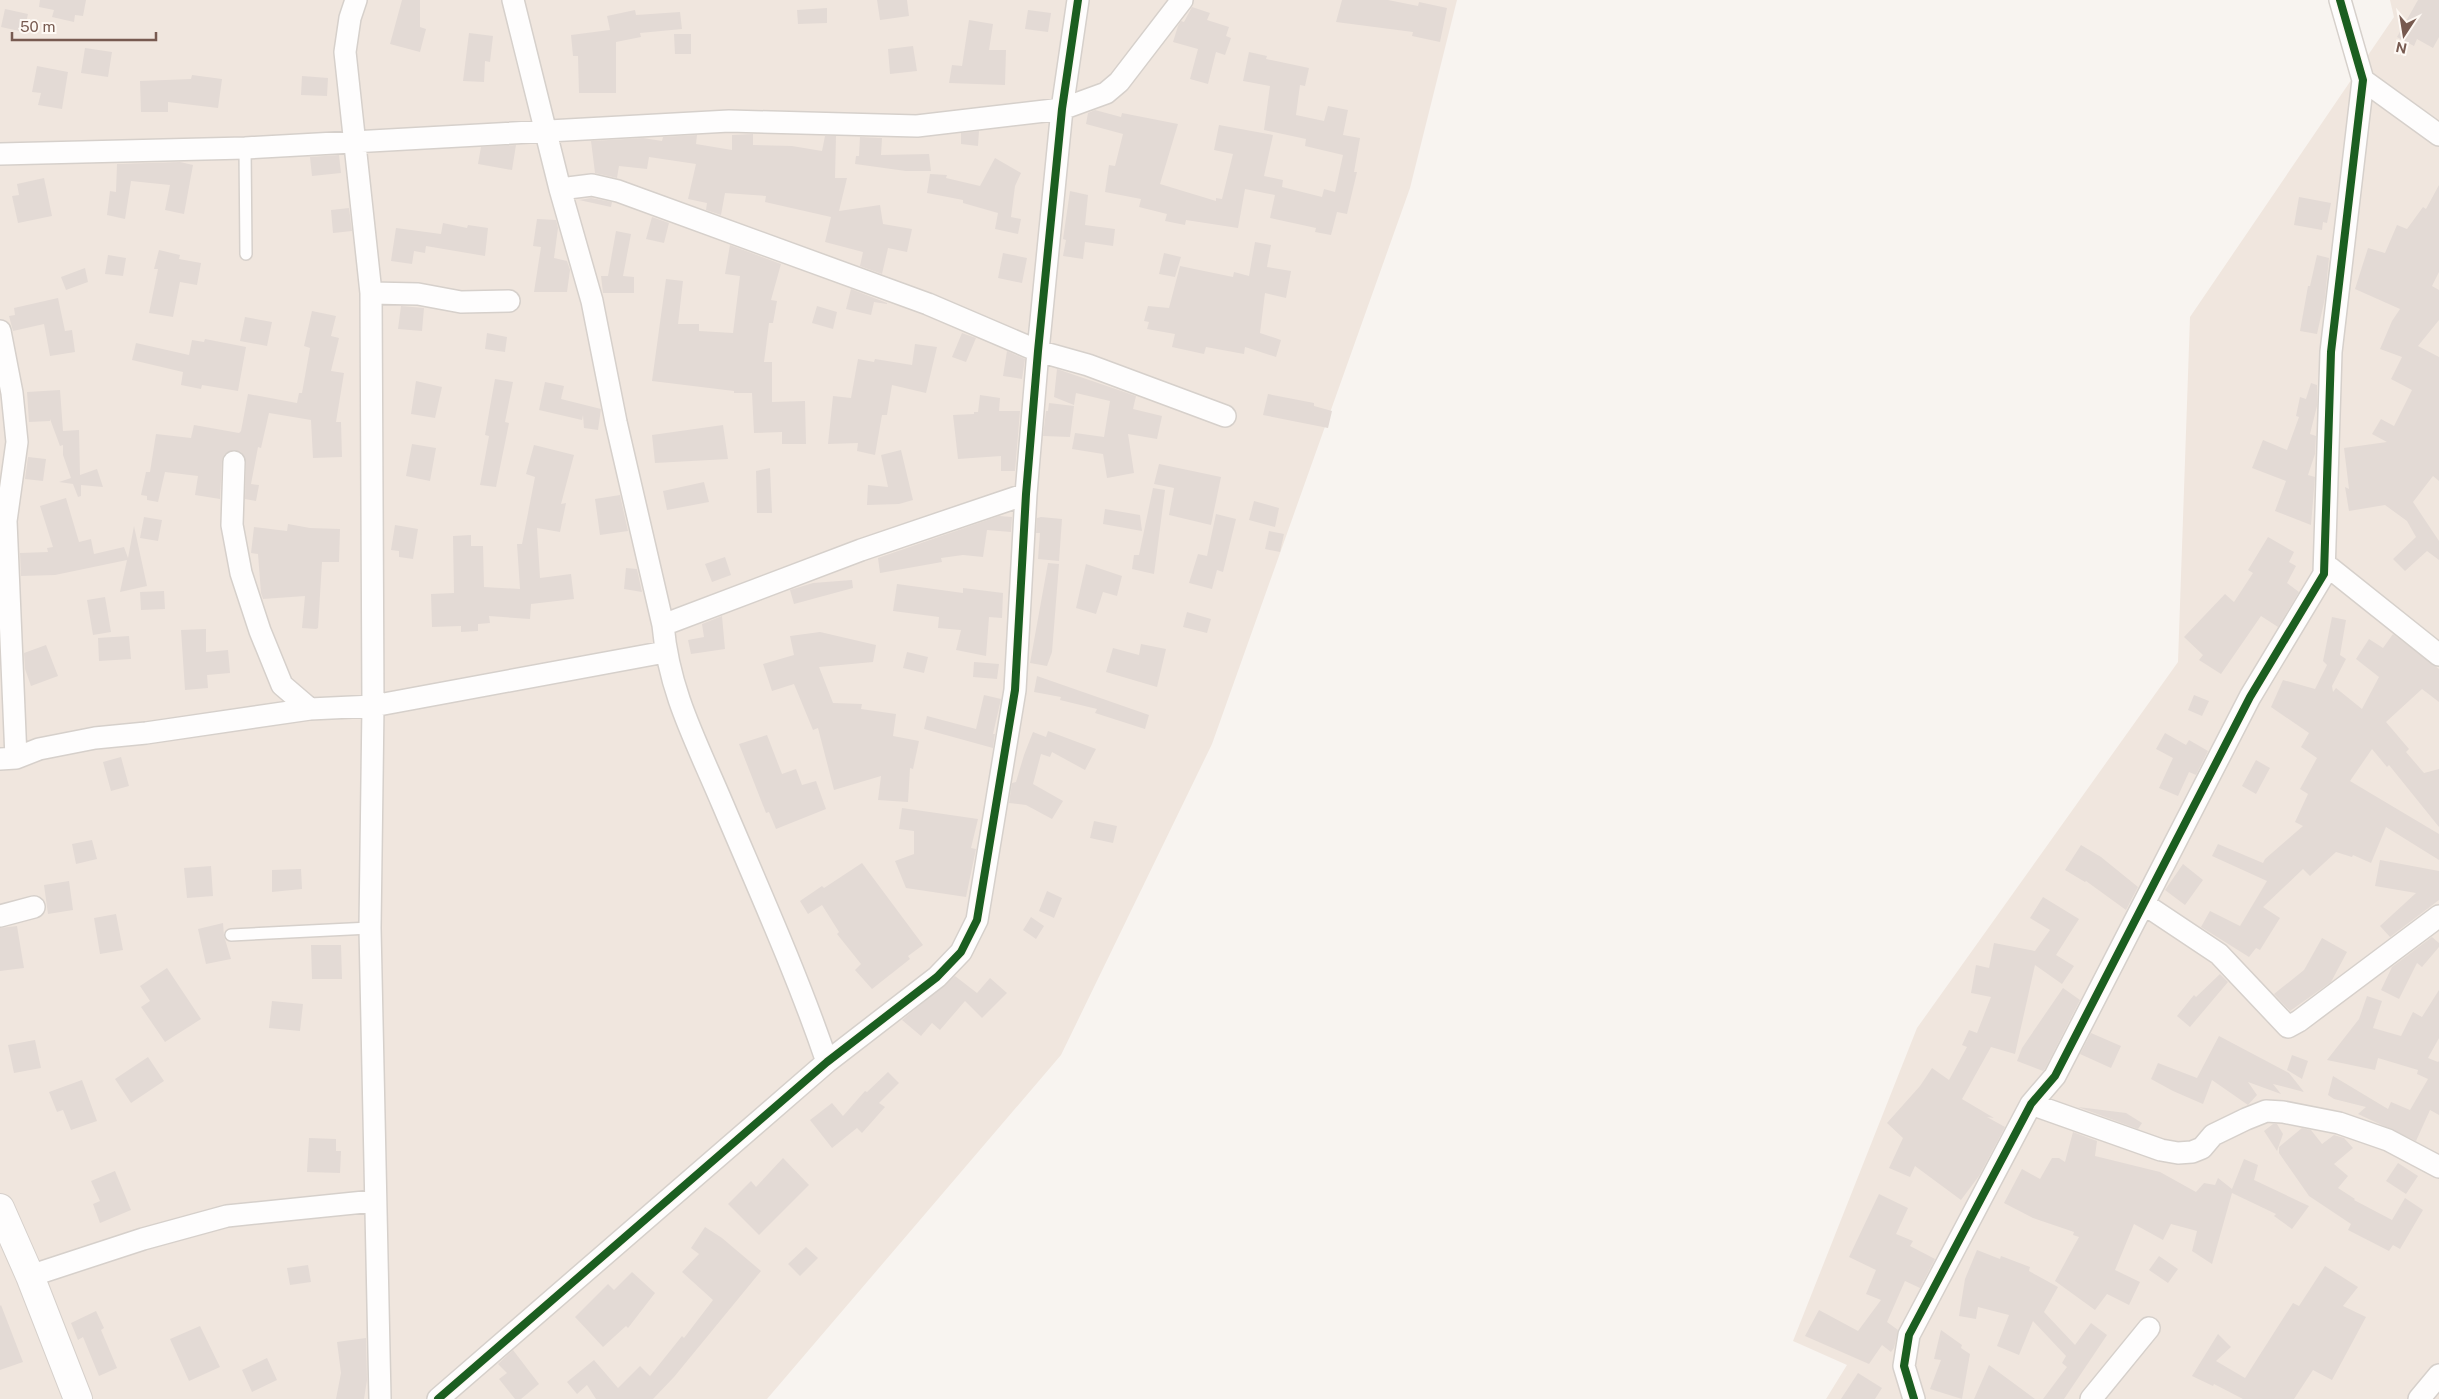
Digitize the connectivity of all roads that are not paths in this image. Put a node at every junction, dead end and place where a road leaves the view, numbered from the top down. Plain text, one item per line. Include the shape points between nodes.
1 (356, 0) edge
2 (513, 0) edge
3 (1078, 0) edge
4 (1182, 0) edge
5 (2340, 0) edge
6 (2364, 80) junction
7 (1062, 109) junction
8 (547, 133) junction
9 (2439, 135) edge
10 (355, 142) junction
11 (245, 148) junction
12 (0, 154) edge
13 (560, 189) junction
14 (246, 254) dead end
15 (371, 293) junction
16 (509, 301) dead end
17 (0, 331) edge
18 (1038, 351) junction
19 (1225, 416) dead end
20 (234, 462) dead end
21 (1026, 494) junction
22 (3, 524) edge
23 (2324, 574) junction
24 (663, 625) junction
25 (665, 652) junction
26 (2439, 655) edge
27 (373, 706) junction
28 (310, 709) junction
29 (8, 758) edge
30 (2144, 904) junction
31 (34, 907) dead end
32 (0, 916) edge
33 (2439, 916) edge
34 (370, 928) junction
35 (230, 935) dead end
36 (827, 1062) junction
37 (2031, 1104) junction
38 (2439, 1167) edge
39 (374, 1201) junction
40 (0, 1208) edge
41 (30, 1276) junction
42 (2149, 1328) dead end
43 (2439, 1375) edge
44 (78, 1399) edge
45 (380, 1399) edge
46 (438, 1399) edge
47 (1914, 1399) edge
48 (2091, 1399) edge
49 (2419, 1399) edge

1 - 10 street via 346,52
2 - 8 street
3 - 7 street
4 - 7 street via 1119,82 1106,93
5 - 6 street
6 - 9 street
6 - 23 street via 2331,352
7 - 8 street via 917,126 729,121
7 - 18 street
8 - 10 street
8 - 13 street
10 - 11 street
10 - 15 street
11 - 12 street
11 - 14 lane
13 - 18 street via 592,185 618,191 928,304
13 - 24 street via 592,301
15 - 16 street via 418,294 461,302
15 - 27 street
17 - 22 street via 17,442
18 - 19 street
18 - 21 street
20 - 28 street via 232,525 241,573 282,685
21 - 24 street via 861,550
21 - 36 street via 1015,690 977,920 961,952 936,977
22 - 29 street
23 - 26 street via 2330,568
23 - 30 street via 2250,697
24 - 25 street
25 - 27 street
25 - 36 street via 692,738 804,995
27 - 28 street
27 - 34 street
28 - 29 street via 95,738
30 - 33 street via 2219,954 2288,1027
30 - 37 street via 2055,1076
31 - 32 street
34 - 35 lane
34 - 39 street
36 - 46 street
37 - 38 street via 2161,1150 2178,1153 2202,1148 2213,1135 2266,1111 2283,1112 2339,1122 2388,1140
37 - 47 street via 1909,1335 1904,1366
39 - 41 street via 227,1216
39 - 45 street
40 - 41 street
41 - 44 street
42 - 48 street
43 - 49 street

